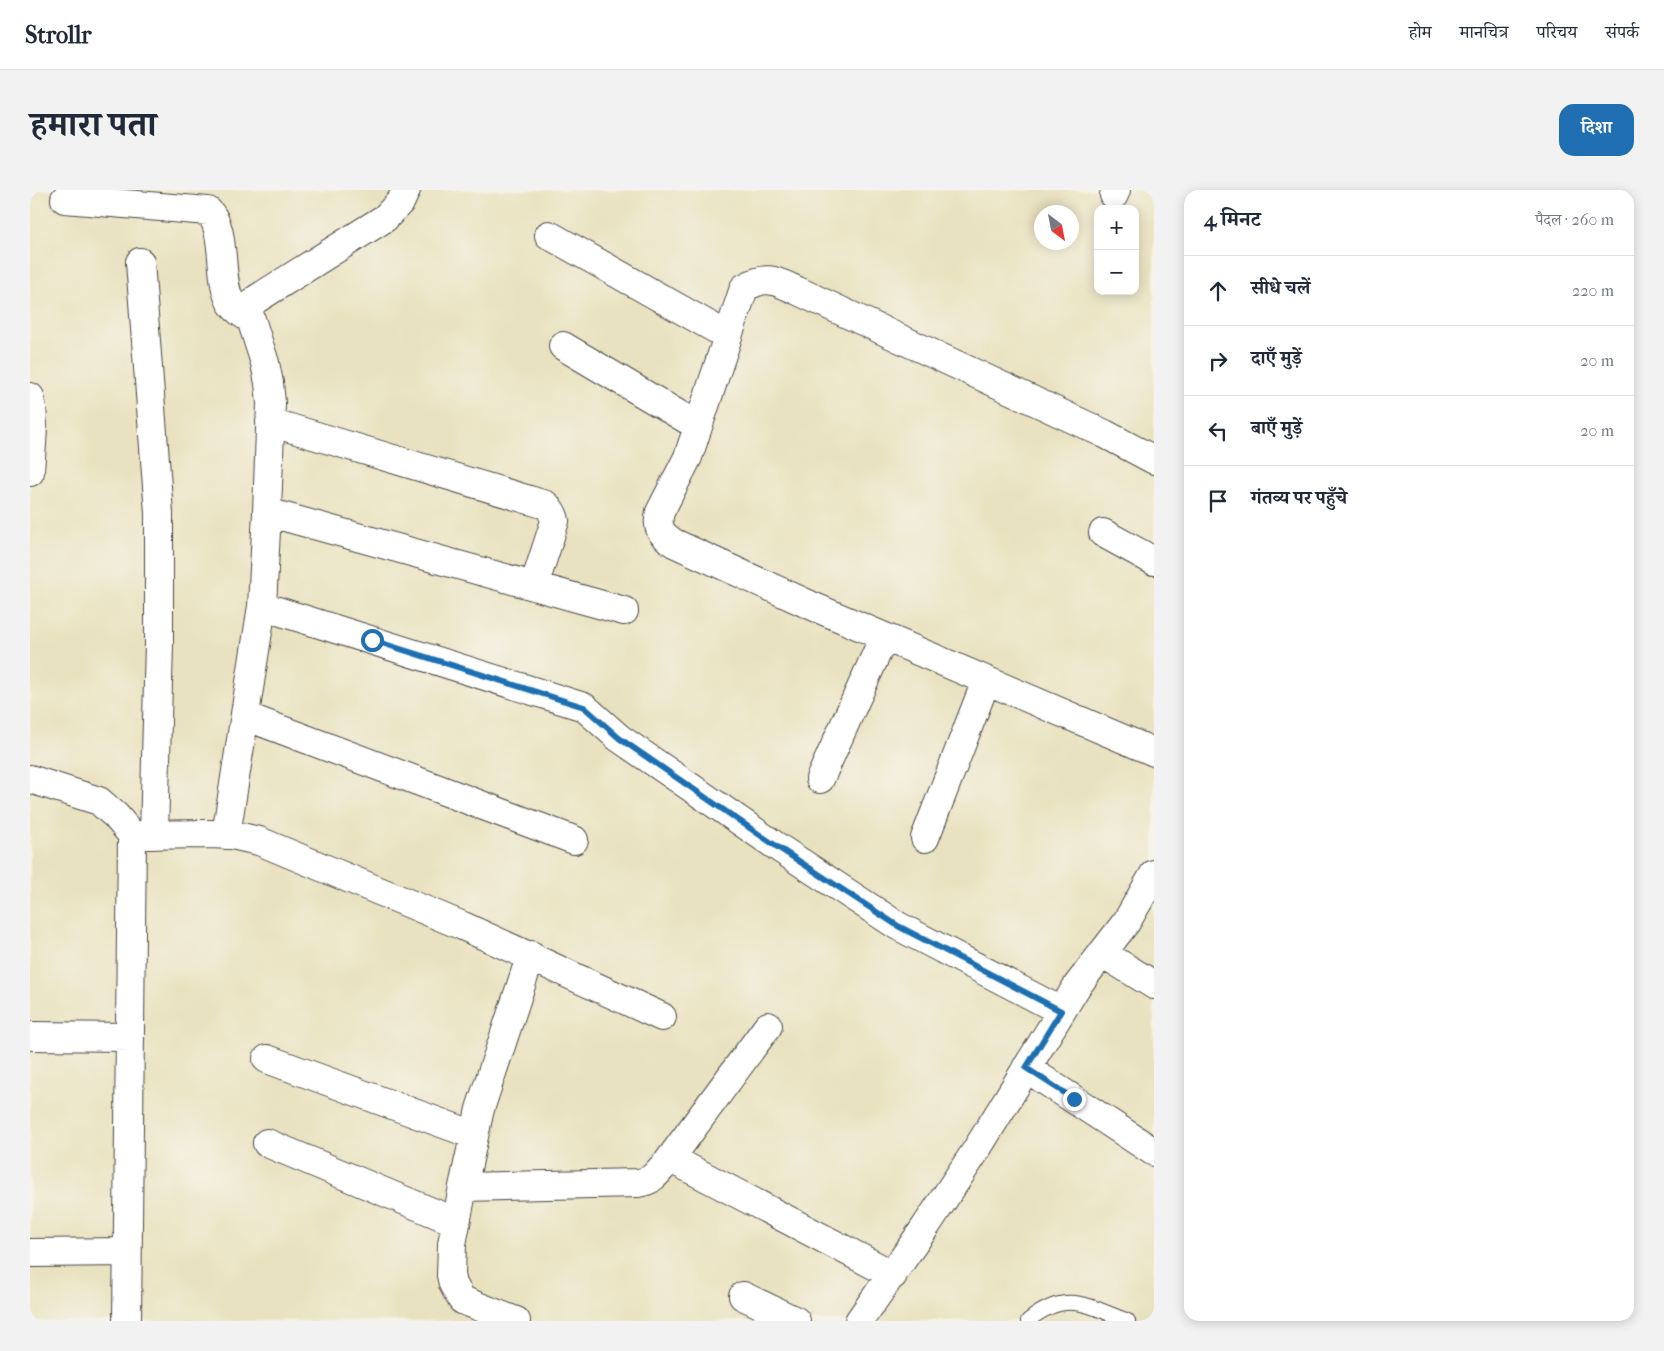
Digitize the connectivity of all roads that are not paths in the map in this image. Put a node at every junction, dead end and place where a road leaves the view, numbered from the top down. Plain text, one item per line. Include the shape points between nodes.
1 (406, 190) edge
2 (65, 199) dead end
3 (549, 235) dead end
4 (140, 262) dead end
5 (251, 319) junction
6 (728, 336) junction
7 (563, 346) dead end
8 (30, 397) edge
9 (270, 422) junction
10 (698, 426) junction
11 (1154, 460) edge
12 (30, 472) edge
13 (267, 512) junction
14 (1103, 534) dead end
15 (1154, 561) edge
16 (534, 586) junction
17 (262, 606) junction
18 (624, 611) dead end
19 (884, 637) junction
20 (986, 681) junction
21 (245, 716) junction
22 (1154, 752) edge
23 (30, 779) edge
24 (820, 779) dead end
25 (143, 835) junction
26 (226, 835) junction
27 (926, 838) dead end
28 (574, 840) dead end
29 (1154, 874) edge
30 (1102, 954) junction
31 (531, 955) junction
32 (1154, 985) edge
33 (1061, 1011) junction
34 (662, 1017) dead end
35 (768, 1026) dead end
36 (30, 1036) edge
37 (130, 1037) junction
38 (268, 1059) dead end
39 (1026, 1068) junction
40 (474, 1135) junction
41 (267, 1143) dead end
42 (1154, 1152) edge
43 (668, 1163) junction
44 (463, 1187) junction
45 (456, 1222) junction
46 (127, 1252) junction
47 (30, 1253) edge
48 (893, 1275) junction
49 (743, 1296) dead end
50 (127, 1321) edge
51 (516, 1321) edge
52 (796, 1321) edge
53 (859, 1321) edge
54 (1028, 1321) edge
55 (1128, 1321) edge

1 - 5 street via 401,201 385,218 255,300 250,306
2 - 5 street via 208,211 216,221 228,297 236,309
3 - 6 street
4 - 25 street via 159,513 159,644
5 - 9 street via 265,363
6 - 10 street
6 - 11 street via 744,288 757,280 771,280
7 - 10 street
8 - 12 street via 33,420
9 - 13 street
9 - 16 street via 546,506 552,510 555,521
10 - 19 street via 688,457 660,512 658,521 664,536
13 - 16 street
13 - 17 street
14 - 15 street
16 - 18 street
17 - 21 street
17 - 33 street via 584,707 619,738 898,926
19 - 20 street
19 - 24 street
20 - 22 street
20 - 27 street
21 - 26 street
21 - 28 street
23 - 25 street via 100,801
25 - 26 street
25 - 37 street
26 - 31 street via 259,841
29 - 30 street via 1127,921
30 - 32 street
30 - 33 street
31 - 34 street
31 - 40 street
33 - 39 street
35 - 43 street
36 - 37 street
37 - 46 street
38 - 40 street
39 - 42 street
39 - 48 street
40 - 44 street
41 - 45 street
43 - 44 street via 653,1178 638,1183
43 - 48 street via 679,1163
44 - 45 street
45 - 51 street via 451,1275 462,1300
46 - 47 street
46 - 50 street
48 - 53 street
49 - 52 street
54 - 55 lane via 1049,1307 1062,1302 1077,1302

